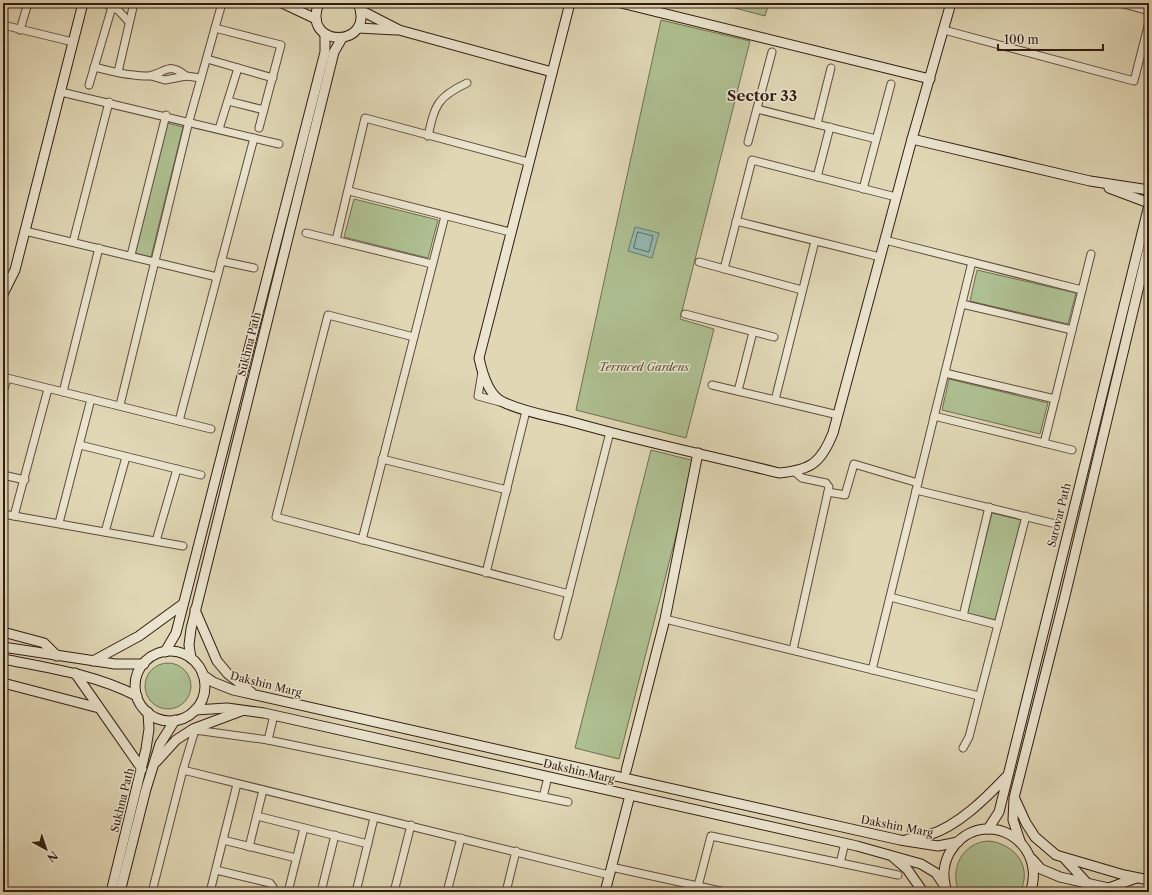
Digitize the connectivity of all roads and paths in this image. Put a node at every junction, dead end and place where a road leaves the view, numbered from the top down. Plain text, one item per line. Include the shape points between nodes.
1 (28, 3) edge
2 (83, 3) edge
3 (104, 3) edge
4 (134, 3) edge
5 (222, 3) edge
6 (282, 3) edge
7 (319, 3) edge
8 (570, 3) edge
9 (621, 3) edge
10 (951, 3) edge
11 (1120, 3) edge
12 (112, 7) junction
13 (360, 7) edge
14 (1149, 11) edge
15 (316, 19) junction
16 (129, 22) junction
17 (1149, 22) edge
18 (3, 25) edge
19 (215, 28) junction
20 (358, 28) junction
21 (20, 30) junction
22 (399, 30) junction
23 (944, 30) junction
24 (325, 34) junction
25 (342, 38) junction
26 (73, 42) junction
27 (772, 52) dead end
28 (207, 58) junction
29 (94, 67) junction
30 (238, 68) junction
31 (831, 68) dead end
32 (118, 72) junction
33 (552, 72) junction
34 (151, 76) junction
35 (186, 76) junction
36 (201, 78) junction
37 (273, 78) junction
38 (930, 79) junction
39 (467, 83) dead end
40 (891, 84) dead end
41 (89, 85) dead end
42 (61, 92) junction
43 (228, 101) junction
44 (109, 102) junction
45 (757, 108) junction
46 (264, 110) junction
47 (166, 115) junction
48 (189, 121) junction
49 (817, 124) junction
50 (830, 127) junction
51 (259, 128) dead end
52 (219, 129) junction
53 (428, 136) junction
54 (254, 138) junction
55 (876, 139) junction
56 (912, 140) junction
57 (748, 142) dead end
58 (279, 144) dead end
59 (528, 162) junction
60 (817, 177) junction
61 (1090, 181) junction
62 (863, 189) junction
63 (1149, 190) edge
64 (349, 191) junction
65 (896, 197) junction
66 (1149, 204) edge
67 (445, 216) junction
68 (736, 221) junction
69 (25, 231) junction
70 (510, 232) junction
71 (306, 233) dead end
72 (336, 240) junction
73 (885, 240) junction
74 (814, 241) junction
75 (73, 242) junction
76 (1149, 244) edge
77 (99, 248) junction
78 (1091, 254) dead end
79 (131, 255) junction
80 (880, 257) junction
81 (155, 261) junction
82 (221, 261) junction
83 (699, 262) dead end
84 (972, 262) junction
85 (432, 264) junction
86 (254, 268) dead end
87 (724, 269) junction
88 (217, 277) junction
89 (802, 290) junction
90 (1082, 290) junction
91 (3, 294) edge
92 (962, 304) junction
93 (685, 314) dead end
94 (1072, 330) junction
95 (753, 332) junction
96 (414, 337) junction
97 (774, 337) dead end
98 (482, 372) junction
99 (945, 373) junction
100 (5, 378) edge
101 (712, 385) dead end
102 (48, 389) junction
103 (738, 391) junction
104 (3, 392) edge
105 (64, 392) junction
106 (91, 399) junction
107 (1055, 399) junction
108 (775, 400) junction
109 (502, 402) junction
110 (120, 406) junction
111 (526, 411) junction
112 (838, 415) junction
113 (934, 416) junction
114 (179, 421) junction
115 (211, 429) dead end
116 (610, 432) junction
117 (1044, 443) junction
118 (80, 445) junction
119 (1072, 450) dead end
120 (698, 453) junction
121 (126, 457) junction
122 (382, 460) junction
123 (177, 469) junction
124 (795, 472) junction
125 (3, 475) edge
126 (201, 475) dead end
127 (25, 480) junction
128 (917, 487) junction
129 (507, 490) junction
130 (828, 492) junction
131 (989, 507) junction
132 (3, 514) edge
133 (14, 516) junction
134 (1026, 516) junction
135 (60, 523) junction
136 (1056, 524) dead end
137 (106, 532) junction
138 (362, 540) junction
139 (156, 541) junction
140 (184, 546) dead end
141 (486, 573) junction
142 (569, 594) junction
143 (890, 597) junction
144 (183, 604) junction
145 (195, 610) junction
146 (963, 616) junction
147 (665, 619) junction
148 (998, 625) junction
149 (3, 632) edge
150 (558, 636) dead end
151 (3, 647) edge
152 (794, 650) junction
153 (165, 652) junction
154 (57, 656) junction
155 (191, 658) junction
156 (3, 659) edge
157 (93, 661) junction
158 (144, 664) junction
159 (872, 670) junction
160 (76, 673) junction
161 (203, 675) junction
162 (3, 683) edge
163 (255, 695) junction
164 (137, 696) junction
165 (979, 696) junction
166 (99, 708) junction
167 (195, 710) junction
168 (244, 710) junction
169 (148, 712) junction
170 (274, 715) junction
171 (175, 720) junction
172 (268, 740) junction
173 (963, 748) dead end
174 (154, 764) junction
175 (142, 769) junction
176 (183, 770) junction
177 (626, 771) dead end
178 (1007, 775) junction
179 (547, 781) dead end
180 (237, 784) junction
181 (263, 790) junction
182 (543, 797) junction
183 (1014, 798) junction
184 (629, 799) dead end
185 (568, 802) dead end
186 (256, 816) junction
187 (374, 818) junction
188 (411, 825) junction
189 (304, 828) junction
190 (988, 829) junction
191 (335, 836) junction
192 (461, 838) junction
193 (223, 840) junction
194 (900, 840) junction
195 (1020, 841) junction
196 (958, 842) junction
197 (845, 843) junction
198 (368, 844) junction
199 (249, 847) junction
200 (516, 851) junction
201 (890, 855) junction
202 (296, 858) junction
203 (1031, 858) junction
204 (1064, 858) junction
205 (840, 863) junction
206 (216, 870) junction
207 (610, 871) junction
208 (898, 875) dead end
209 (1136, 878) junction
210 (1149, 880) edge
211 (1086, 882) junction
212 (698, 886) junction
213 (1109, 888) junction
214 (946, 890) edge
215 (111, 892) edge
216 (120, 892) edge
217 (152, 892) edge
218 (210, 892) edge
219 (273, 892) edge
220 (288, 892) edge
221 (320, 892) edge
222 (356, 892) edge
223 (394, 892) edge
224 (447, 892) edge
225 (506, 892) edge
226 (605, 892) edge
227 (725, 892) edge
228 (923, 892) edge
229 (1030, 892) edge
230 (1126, 892) edge

1 - 21 street
2 - 26 main road
3 - 12 street
4 - 16 street
5 - 19 street
6 - 15 main road
7 - 15 main road
8 - 33 main road
9 - 38 main road
10 - 23 main road
11 - 14 street
12 - 16 street
12 - 29 street
13 - 20 main road via 361,20
13 - 22 main road
15 - 24 main road
16 - 32 street
17 - 23 street via 1134,81
18 - 21 street
19 - 28 street
19 - 37 street via 281,45
20 - 22 main road
20 - 25 main road via 352,35
21 - 26 street
22 - 33 main road
23 - 38 main road
24 - 25 main road
24 - 144 main road, Sukhna Path via 325,52
25 - 145 main road, Sukhna Path via 334,52
26 - 42 main road
27 - 45 street
28 - 30 street
28 - 36 street
29 - 32 street
29 - 41 street
30 - 37 street
30 - 43 street
31 - 49 street
32 - 34 street
33 - 59 main road
34 - 35 street via 165,80
34 - 35 street via 162,70 172,69
35 - 36 street
36 - 48 street
37 - 46 street
38 - 56 main road
39 - 53 street via 449,91 436,105
40 - 55 street
42 - 44 street
42 - 69 main road
43 - 46 street
43 - 52 street
44 - 47 street
44 - 75 street
45 - 49 street
45 - 57 street
46 - 51 street
47 - 48 street
47 - 79 street
48 - 52 street
48 - 81 street
49 - 50 street
50 - 55 street
50 - 60 street
52 - 54 street
53 - 59 street
53 - 64 street via 366,118
54 - 58 street
54 - 82 street
55 - 62 street
56 - 61 main road
56 - 65 main road
59 - 70 main road
60 - 62 street
60 - 68 street via 752,160
61 - 63 main road
61 - 66 main road
62 - 65 street
64 - 67 street
64 - 72 street
65 - 73 main road
66 - 178 main road, Sarovar Path
67 - 70 street
67 - 85 street
68 - 74 street
68 - 87 street
69 - 75 street
69 - 91 main road via 15,270
70 - 98 main road via 479,358
71 - 72 street
72 - 85 street
73 - 80 main road
73 - 84 street
74 - 80 street
74 - 89 street
75 - 77 street
76 - 183 main road
77 - 79 street
77 - 105 street
78 - 90 street
79 - 81 street
80 - 112 main road
81 - 88 street
81 - 110 street
82 - 86 street
82 - 88 street
83 - 87 street
84 - 90 street
84 - 92 street
85 - 96 street
87 - 89 street
88 - 114 street
89 - 108 street
90 - 94 street
92 - 94 street
92 - 99 street
93 - 95 street
94 - 107 street
95 - 97 street
95 - 103 street
96 - 122 street
96 - 138 street via 328,315 276,517
98 - 109 main road via 486,382
98 - 109 street via 478,396
99 - 107 street
99 - 113 street
100 - 102 street
100 - 104 street
101 - 103 street
102 - 105 street
102 - 127 street
103 - 108 street
105 - 106 street
106 - 110 street
106 - 118 street
107 - 117 street
108 - 112 street
109 - 111 main road
110 - 114 street
111 - 116 main road
111 - 129 street
112 - 124 main road via 826,452 814,464
113 - 117 street
113 - 128 street
114 - 115 street
116 - 120 main road
116 - 142 street
117 - 119 street
118 - 121 street
118 - 135 street
120 - 124 main road via 780,473
120 - 147 main road
121 - 123 street
121 - 137 street
122 - 129 street
122 - 138 street
123 - 126 street
123 - 139 street
124 - 130 street via 802,478 826,483 829,487
125 - 127 street
127 - 133 street
128 - 130 street via 854,464 845,495
128 - 131 street
128 - 143 street
129 - 141 street
130 - 152 street
131 - 134 street
131 - 146 street
132 - 133 street
133 - 135 street
134 - 136 street
134 - 148 street
135 - 137 street
137 - 139 street
138 - 141 street
139 - 140 street
141 - 142 street
142 - 150 street
143 - 146 street
143 - 159 street
144 - 153 main road, Sukhna Path via 176,633
144 - 157 main road via 139,636
145 - 155 main road, Sukhna Path via 190,629
145 - 163 main road via 217,660 228,674
146 - 148 street
147 - 152 street
147 - 177 main road
148 - 165 street
149 - 154 main road via 44,643
151 - 154 main road
152 - 159 street
153 - 155 main road via 185,654
153 - 158 main road via 155,655
154 - 157 main road
155 - 161 main road
156 - 160 main road
157 - 158 main road
158 - 164 main road via 135,684
159 - 165 street
160 - 164 main road via 118,686
160 - 166 main road
161 - 163 main road, Dakshin Marg via 226,688
161 - 167 main road via 205,689
162 - 166 main road
163 - 194 main road, Dakshin Marg
164 - 169 main road
165 - 173 street via 969,737
166 - 175 main road
167 - 168 main road, Dakshin Marg
167 - 171 main road via 184,718
168 - 170 main road, Dakshin Marg
168 - 174 main road via 193,729 176,740
169 - 171 main road via 157,718
169 - 175 main road, Sukhna Path via 149,728
170 - 172 street
170 - 197 main road, Dakshin Marg
171 - 174 main road, Sukhna Path via 160,744
172 - 176 street via 195,730
172 - 182 street
174 - 216 main road, Sukhna Path
175 - 215 main road, Sukhna Path
176 - 180 street
176 - 217 street
178 - 190 main road, Sarovar Path via 999,812
178 - 194 main road via 980,803 948,826 930,835
179 - 182 street
180 - 181 street
180 - 193 street
181 - 186 street
181 - 187 street
182 - 185 street
183 - 195 main road via 1013,820
183 - 204 main road via 1035,837 1048,850
184 - 207 main road
186 - 189 street
186 - 199 street
187 - 188 street
187 - 198 street
188 - 192 street
188 - 223 street
189 - 191 street
189 - 202 street
190 - 195 main road via 1007,833
190 - 196 main road via 972,833
191 - 198 street
191 - 221 street
192 - 200 street
192 - 224 street
193 - 199 street
193 - 206 street
194 - 196 main road, Dakshin Marg via 938,846
195 - 203 main road
196 - 214 main road via 948,854 945,864
197 - 201 main road, Dakshin Marg
197 - 205 street
198 - 222 street
199 - 202 street
200 - 207 street
200 - 225 street
201 - 214 main road, Dakshin Marg via 921,864 936,873
201 - 228 main road via 907,869
202 - 220 street
203 - 211 main road via 1042,869 1060,877
203 - 229 main road via 1034,869
204 - 209 main road
204 - 211 main road
205 - 208 street
205 - 212 street via 710,836
206 - 218 street
206 - 219 street via 270,883
207 - 212 street
207 - 226 main road
209 - 210 main road
209 - 213 main road
211 - 213 main road
212 - 227 street
213 - 230 main road

